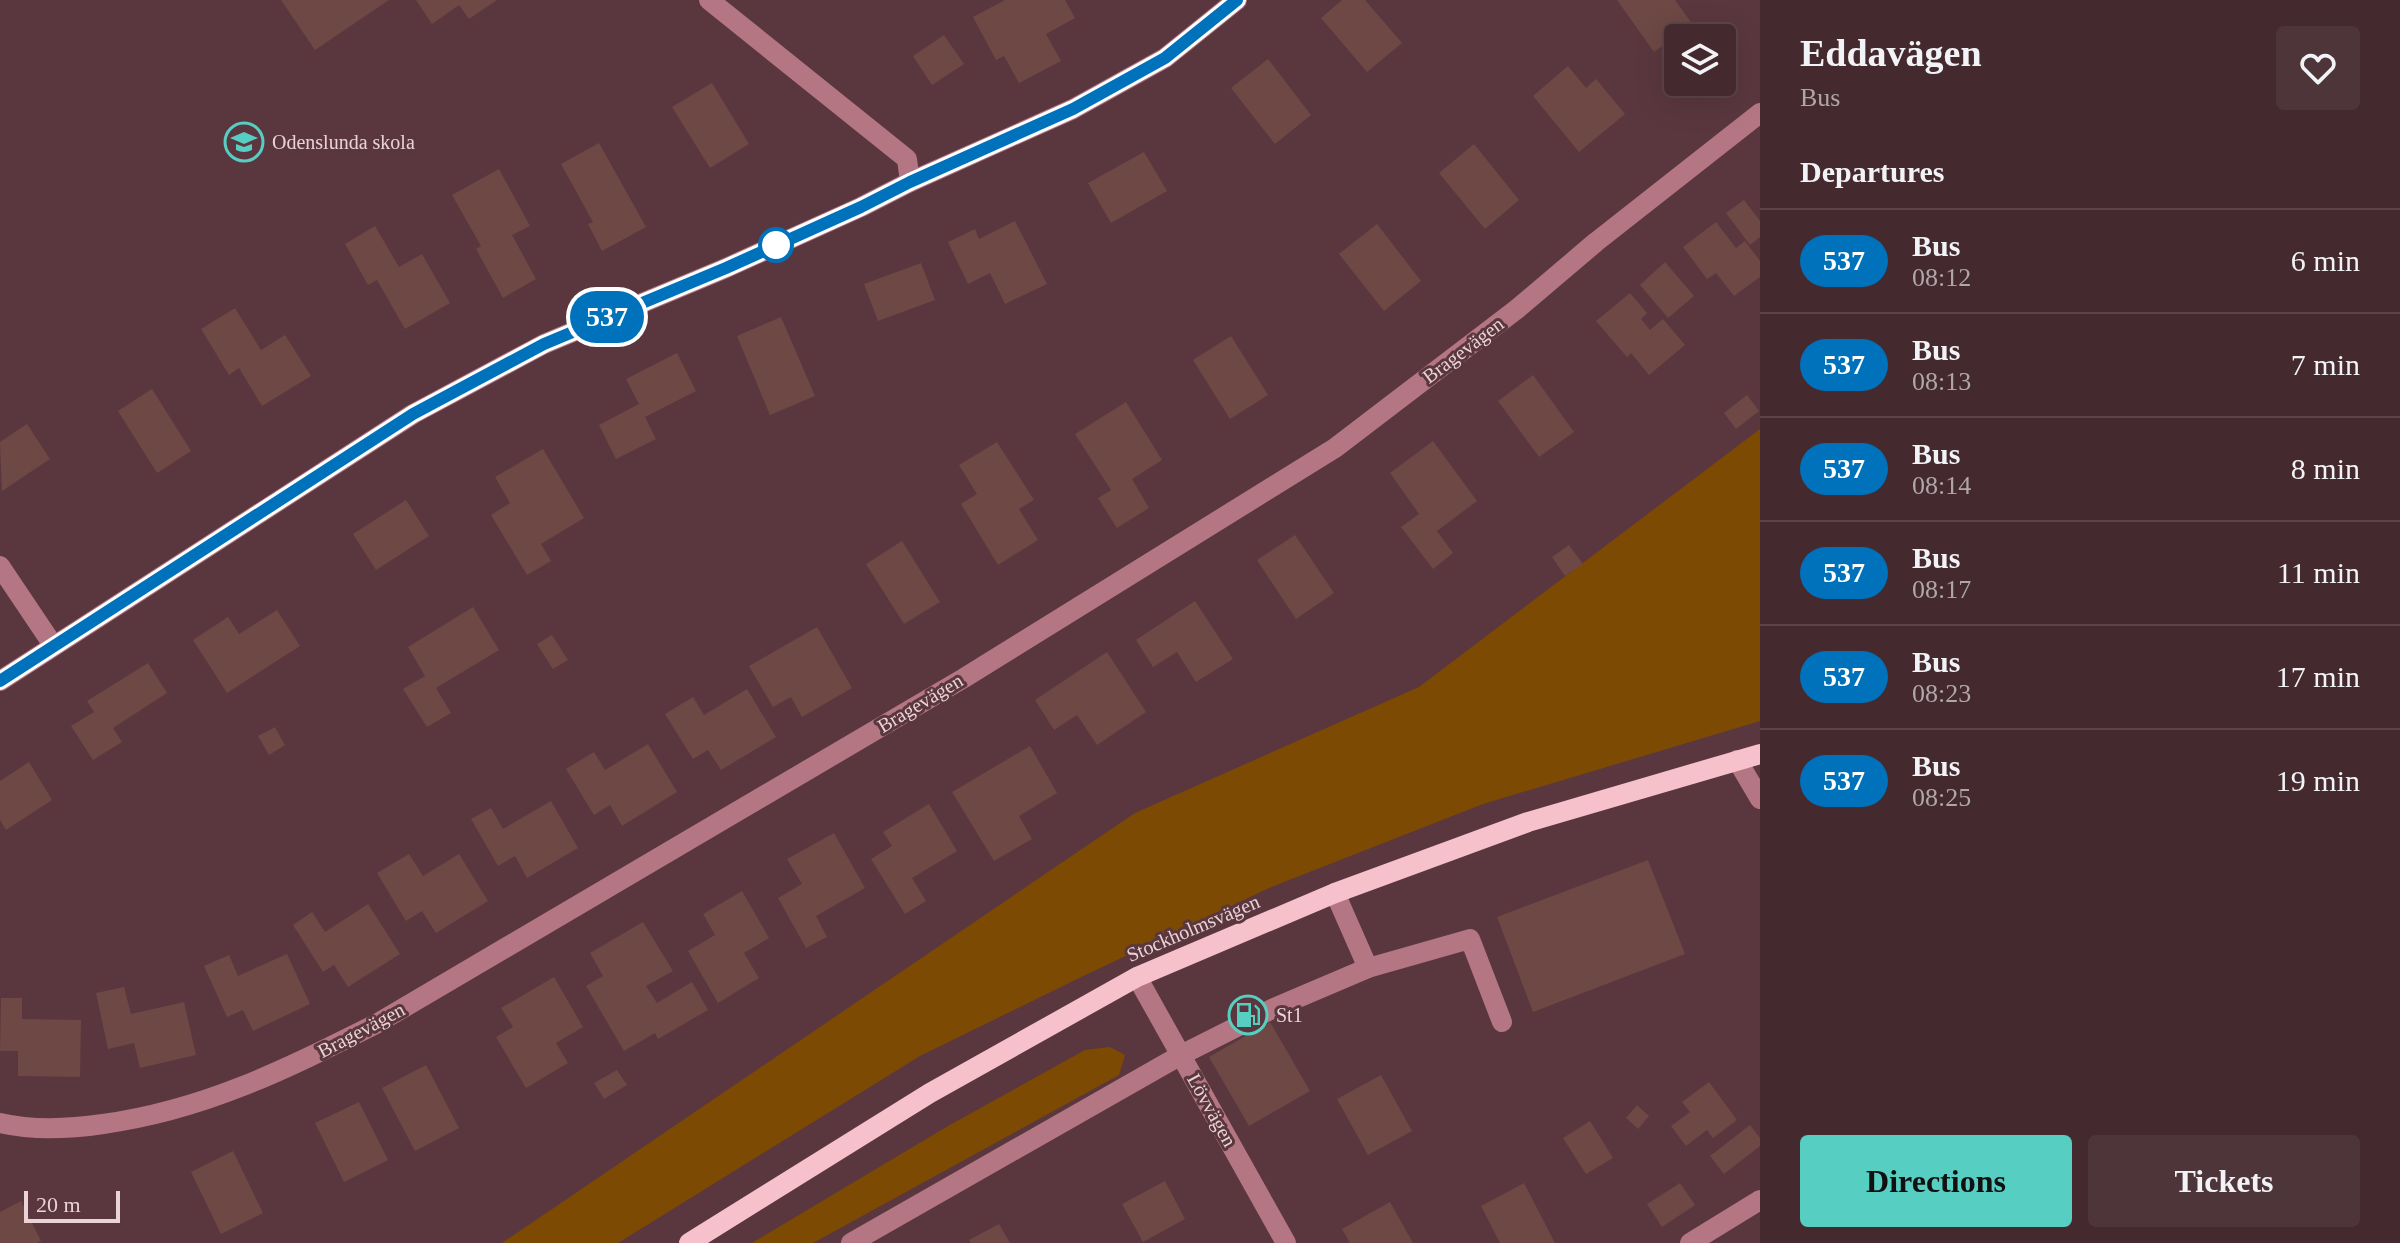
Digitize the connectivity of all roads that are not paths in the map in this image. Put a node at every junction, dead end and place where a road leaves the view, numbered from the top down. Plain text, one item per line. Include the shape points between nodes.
1 (709, 0) edge
2 (1237, 0) edge
3 (1760, 113) edge
4 (910, 182) junction
5 (0, 566) edge
6 (53, 645) junction
7 (0, 681) edge
8 (1760, 754) edge
9 (1737, 760) junction
10 (1760, 799) edge
11 (1335, 893) junction
12 (1368, 968) junction
13 (1137, 977) junction
14 (1502, 1022) dead end
15 (1181, 1055) junction
16 (0, 1123) edge
17 (1760, 1200) edge
18 (689, 1243) edge
19 (851, 1243) edge
20 (1286, 1243) edge
21 (1690, 1243) edge

1 - 4 street via 907,159
2 - 4 street via 1165,58 1073,109
3 - 16 street, Bragevägen via 1335,448 964,678 376,1024 286,1069 162,1114 54,1129
4 - 6 street via 726,268 544,344 413,414
5 - 6 street
6 - 7 street
8 - 9 main road, Stockholmsvägen
9 - 10 street
9 - 11 main road, Stockholmsvägen via 1528,822
11 - 12 street
11 - 13 main road, Stockholmsvägen
12 - 14 street via 1470,939
12 - 15 street
13 - 15 street, Lövvägen
13 - 18 main road, Stockholmsvägen via 930,1093
15 - 19 street
15 - 20 street, Lövvägen
17 - 21 street

